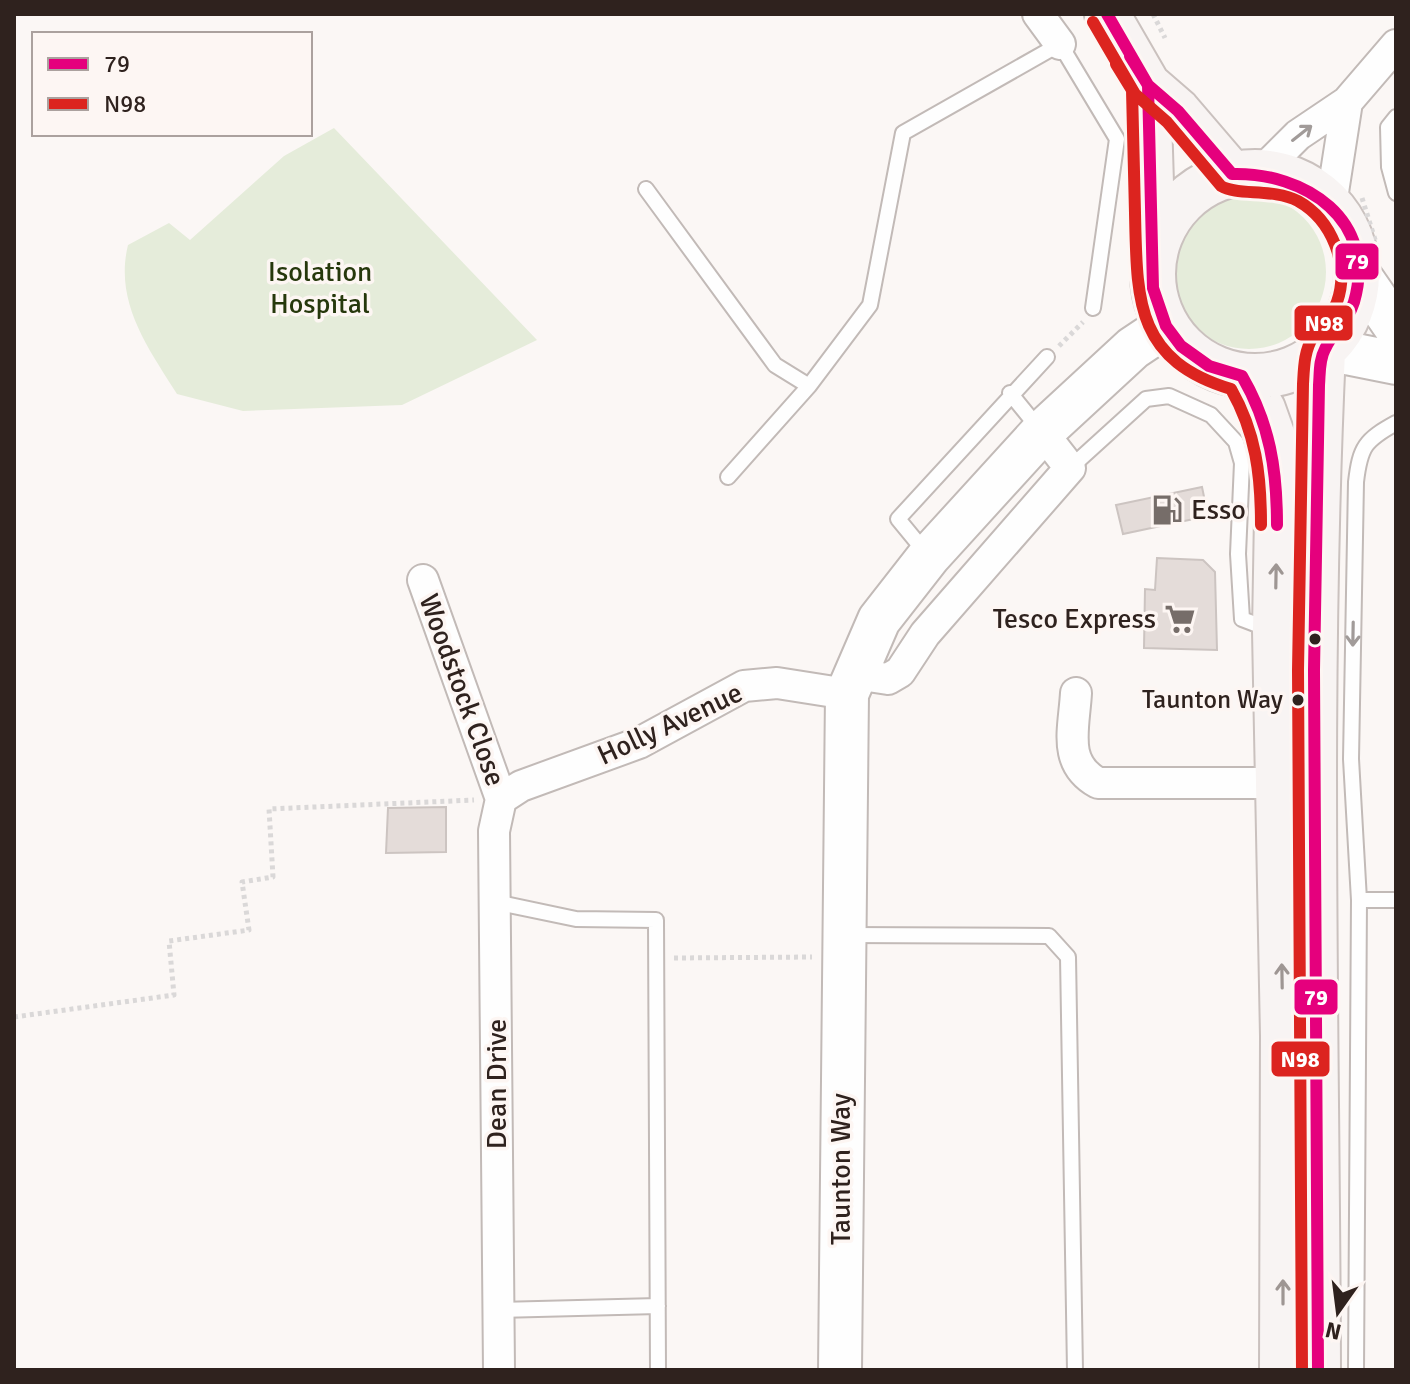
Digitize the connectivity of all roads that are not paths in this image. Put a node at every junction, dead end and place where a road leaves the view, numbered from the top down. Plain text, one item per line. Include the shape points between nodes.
1 (1038, 14) edge
2 (1107, 14) edge
3 (1060, 44) junction
4 (1396, 45) edge
5 (1148, 85) junction
6 (1347, 102) junction
7 (1396, 117) edge
8 (1246, 173) junction
9 (646, 189) dead end
10 (1396, 193) edge
11 (1344, 194) junction
12 (1153, 257) junction
13 (1369, 266) junction
14 (1093, 308) road end
15 (1166, 326) junction
16 (1396, 328) edge
17 (1324, 350) junction
18 (1047, 357) road end
19 (1396, 363) edge
20 (1242, 376) junction
21 (809, 386) junction
22 (1010, 393) junction
23 (1396, 423) edge
24 (1042, 432) junction
25 (1070, 468) junction
26 (728, 477) dead end
27 (1336, 555) junction
28 (929, 556) junction
29 (423, 580) dead end
30 (1275, 631) junction
31 (851, 684) junction
32 (1076, 693) dead end
33 (1278, 783) junction
34 (501, 799) junction
35 (1359, 900) junction
36 (1396, 900) edge
37 (495, 902) junction
38 (842, 946) junction
39 (1326, 1048) junction
40 (658, 1306) junction
41 (499, 1310) junction
42 (499, 1370) edge
43 (658, 1370) edge
44 (840, 1370) edge
45 (1075, 1370) edge
46 (1282, 1370) edge
47 (1318, 1370) edge
48 (1356, 1370) edge

1 - 3 street
2 - 5 main road
3 - 14 lane via 1117,139
3 - 21 lane via 903,133 870,305
4 - 6 street
5 - 8 main road
5 - 12 main road
8 -> 6 street
6 - 11 street
7 - 10 lane via 1388,127
8 - 11 main road via 1287,177
8 - 12 main road via 1199,187 1180,203 1162,228
9 - 21 lane via 775,365
11 - 13 main road via 1350,237
12 - 15 main road via 1153,288
13 - 16 street
13 - 17 main road via 1347,319
15 - 20 main road via 1181,346 1209,366
15 - 24 street, Taunton Way via 1133,348
17 - 19 street
17 - 20 main road via 1299,367 1271,376
17 - 27 main road
18 - 22 lane
30 -> 20 main road via 1273,437
21 - 26 lane
22 - 24 lane
22 - 28 lane via 898,519
23 - 27 lane via 1374,435 1359,453
24 - 25 street
24 - 28 street, Taunton Way
25 - 30 lane via 1146,399 1169,396 1211,415 1236,442 1242,463 1242,619
25 - 31 street, Holly Avenue via 925,634 900,672
27 -> 35 lane
27 - 39 main road
28 - 31 street, Taunton Way via 879,620
29 - 34 street, Woodstock Close
30 - 33 main road
31 - 34 street, Holly Avenue via 744,686 639,743 521,786
31 - 38 street, Taunton Way
32 - 33 street via 1073,758 1082,774 1098,783
39 -> 33 main road
34 - 37 street, Dean Drive via 494,831
35 - 36 lane
35 - 39 lane
37 - 40 lane via 576,919 656,920
37 - 41 street, Dean Drive
38 - 44 street, Taunton Way
38 - 45 lane via 1049,936 1068,957
46 -> 39 main road
39 - 47 main road
39 - 48 lane
40 - 41 lane
40 - 43 lane
41 - 42 street, Dean Drive

